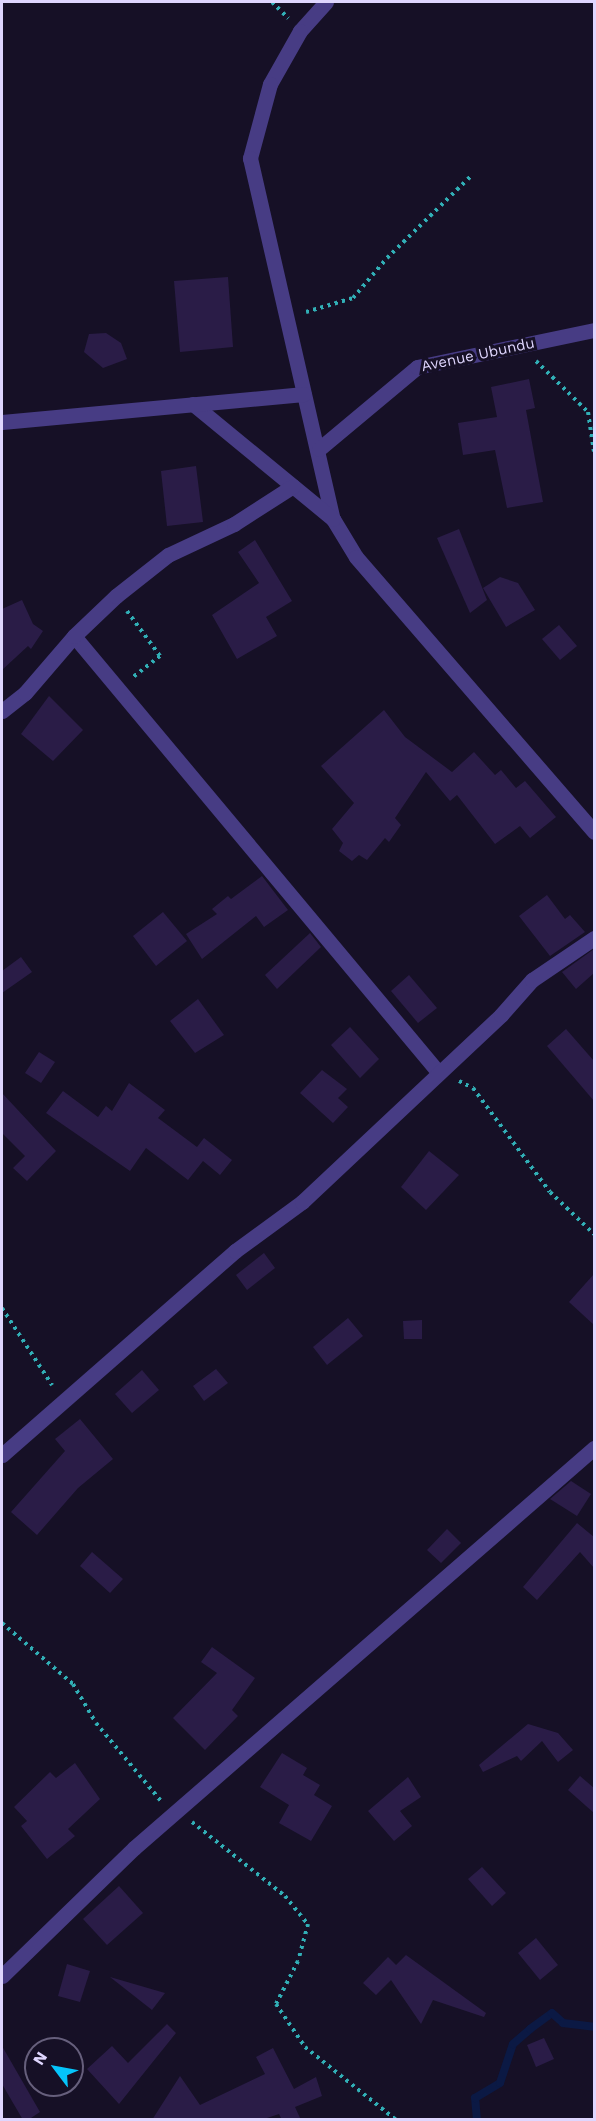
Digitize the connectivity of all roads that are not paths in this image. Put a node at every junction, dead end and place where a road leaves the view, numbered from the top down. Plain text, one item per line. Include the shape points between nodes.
1 (326, 2) edge
2 (594, 330) edge
3 (304, 394) junction
4 (193, 404) junction
5 (2, 422) edge
6 (318, 449) junction
7 (293, 486) junction
8 (333, 519) junction
9 (74, 636) junction
10 (2, 711) edge
11 (594, 832) edge
12 (594, 938) edge
13 (439, 1072) junction
14 (594, 1448) edge
15 (2, 1455) edge
16 (2, 1976) edge

1 - 3 street via 300,31 270,84 250,158
2 - 6 street, Avenue Ubundu via 417,367
3 - 4 street
3 - 6 street
4 - 5 street
4 - 7 street
6 - 8 street
7 - 8 street
7 - 9 street via 242,520 168,555
8 - 11 street via 356,557
9 - 10 street via 25,693
9 - 13 street
12 - 13 street via 532,980 501,1015
13 - 15 street via 302,1202 235,1251
14 - 16 street via 177,1810

